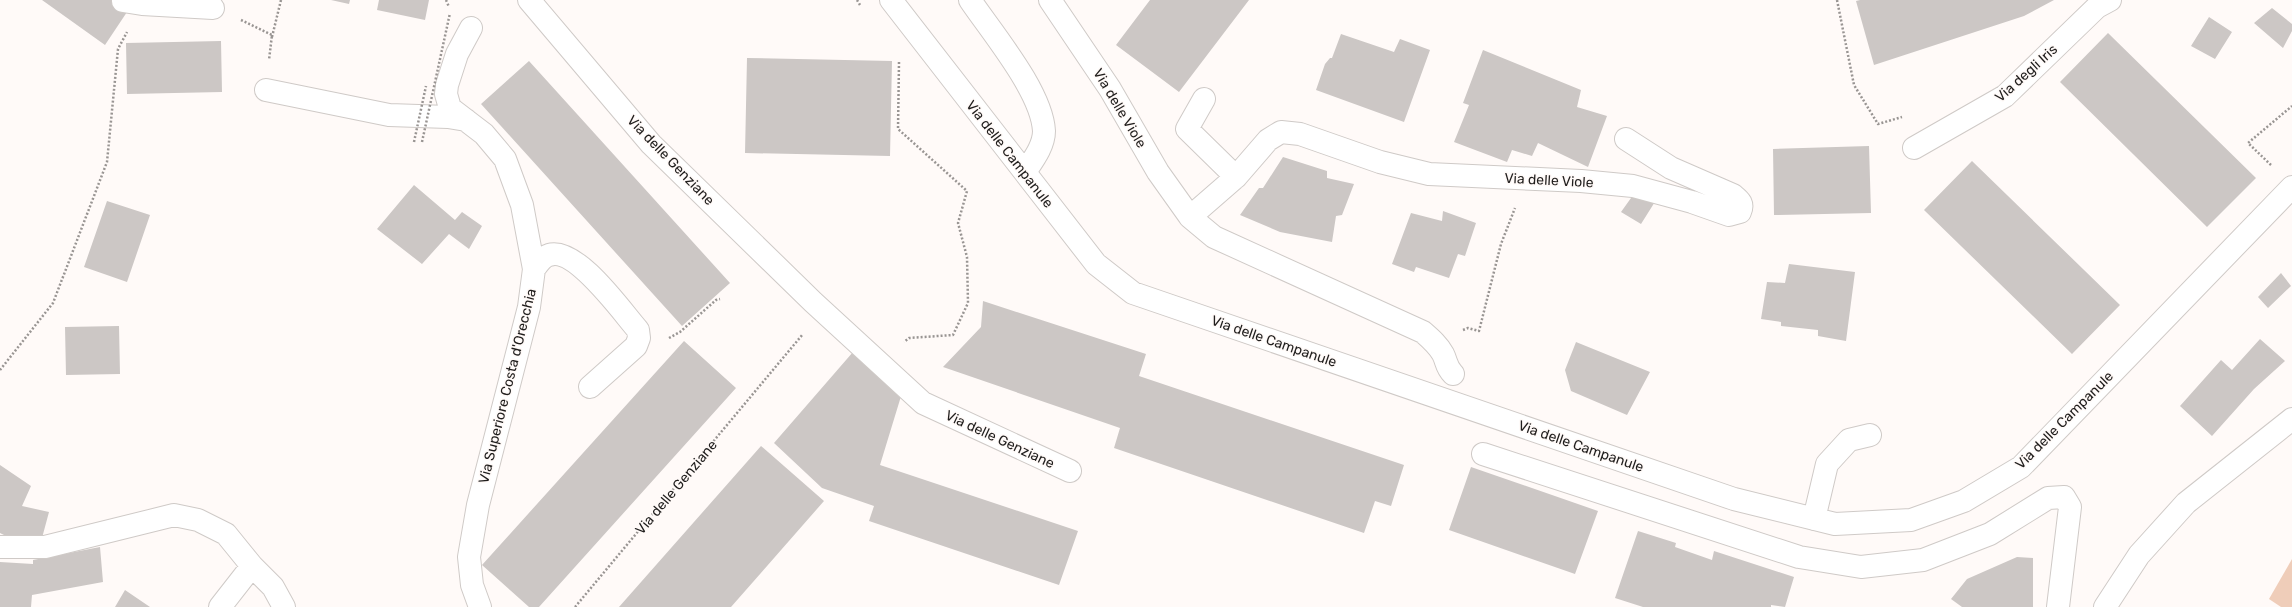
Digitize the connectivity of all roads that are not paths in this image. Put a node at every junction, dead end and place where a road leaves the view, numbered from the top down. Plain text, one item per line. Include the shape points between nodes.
1 (529, 0) edge
2 (891, 0) edge
3 (970, 0) edge
4 (1050, 0) edge
5 (2110, 0) edge
6 (132, 3) road end
7 (180, 3) edge
8 (213, 8) road end
9 (471, 28) dead end
10 (266, 90) road end
11 (1204, 99) dead end
12 (466, 120) junction
13 (1626, 138) dead end
14 (1914, 148) dead end
15 (1025, 172) junction
16 (1236, 176) junction
17 (2292, 187) edge
18 (1190, 217) junction
19 (534, 269) junction
20 (1453, 374) dead end
21 (590, 387) dead end
22 (2292, 419) edge
23 (1870, 435) dead end
24 (1482, 454) dead end
25 (1070, 471) dead end
26 (1814, 519) junction
27 (0, 547) edge
28 (252, 566) junction
29 (220, 607) edge
30 (284, 607) edge
31 (480, 607) edge
32 (2058, 607) edge
33 (2105, 607) edge

1 - 25 street, Via delle Genziane via 651,144 823,311 923,403
2 - 15 street, Via delle Campanule
3 - 15 street via 1034,94 1044,132 1040,149
4 - 18 street, Via delle Viole via 1110,90 1158,172
5 - 14 street, Via degli Iris via 2097,7 2005,96
6 - 7 street
7 - 8 street
9 - 12 street, Via Superiore Costa d'Orecchia via 457,54 446,90 450,108
10 - 12 street via 389,115
11 - 16 street via 1187,129
12 - 19 street, Via Superiore Costa d'Orecchia via 484,134 505,159 522,205
13 - 16 street, Via delle Viole via 1671,168 1733,195 1740,200 1740,212 1729,215 1633,186 1429,174 1380,162 1300,134 1281,132 1268,140
15 - 26 street, Via delle Campanule via 1096,264 1133,293 1734,499
16 - 18 street, Via delle Viole
17 - 26 street, Via delle Campanule via 2020,467 1964,501 1911,520 1836,524
18 - 20 street, Via delle Viole via 1214,237 1423,332 1436,343 1443,355 1446,368
19 - 21 street via 549,254 569,257 581,265 638,330 636,346
19 - 31 street, Via Superiore Costa d'Orecchia via 529,307 478,505 469,557 472,585
22 - 33 street via 2186,503 2139,555
23 - 26 street via 1849,440 1827,464
24 - 32 street via 1799,557 1860,567 1923,560 1990,534 2048,498 2064,496 2070,507
27 - 28 street via 45,547 174,515 198,520 226,534
28 - 29 street
28 - 30 street via 273,587

